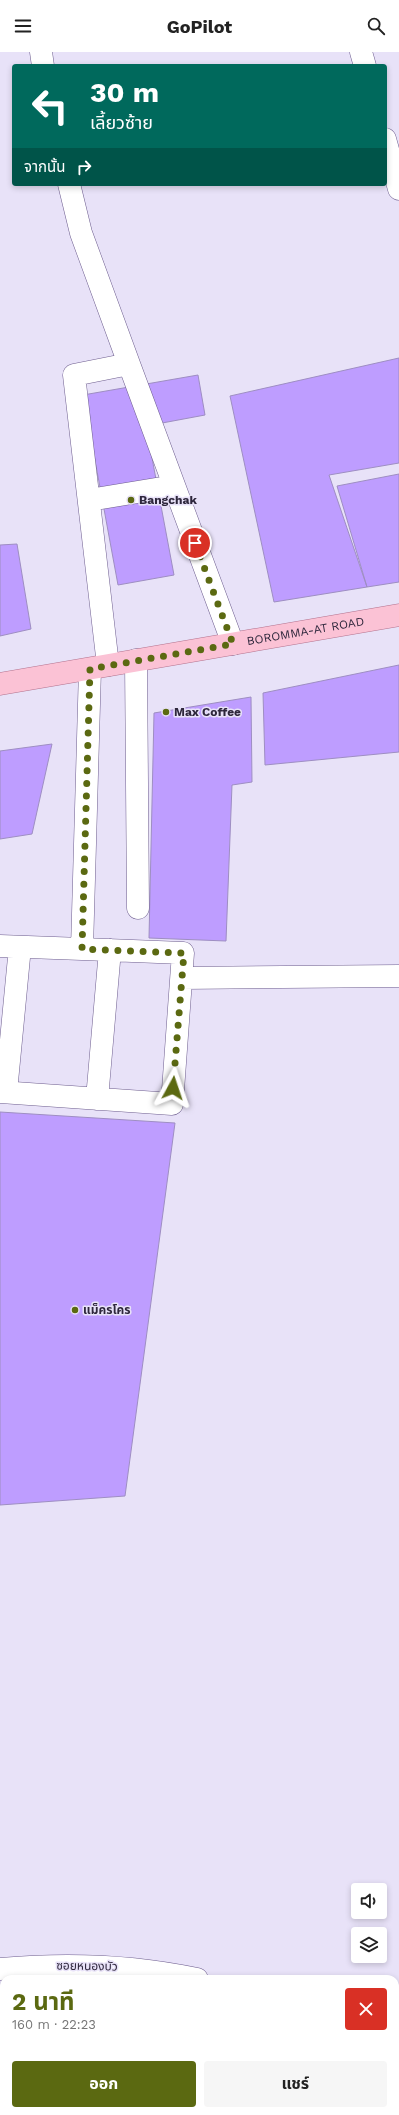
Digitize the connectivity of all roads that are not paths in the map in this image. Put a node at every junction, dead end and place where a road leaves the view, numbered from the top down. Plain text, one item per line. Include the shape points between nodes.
1 (41, 52) edge
2 (361, 52) edge
3 (43, 64) edge
4 (364, 64) edge
5 (387, 146) edge
6 (70, 186) edge
7 (399, 189) edge
8 (129, 364) junction
9 (174, 486) junction
10 (90, 500) junction
11 (399, 614) edge
12 (233, 644) junction
13 (136, 660) junction
14 (99, 667) junction
15 (0, 684) edge
16 (138, 908) dead end
17 (10, 946) edge
18 (82, 949) junction
19 (110, 950) junction
20 (399, 976) edge
21 (182, 978) junction
22 (3, 1092) edge
23 (97, 1099) junction
24 (0, 1969) edge
25 (172, 1975) edge

1 - 3 street
2 - 4 street
5 - 7 street
6 - 8 street via 82,232
8 - 9 street
8 - 10 street via 74,375
9 - 10 street
9 - 12 street
10 - 14 street
11 - 12 main road, BOROMMA-AT ROAD
12 - 13 main road, BOROMMA-AT ROAD
13 - 14 main road, BOROMMA-AT ROAD
13 - 16 street
14 - 15 main road, BOROMMA-AT ROAD
14 - 18 street
17 - 18 street
17 - 22 street
18 - 19 street
19 - 21 street via 184,953
19 - 23 street
20 - 21 street
21 - 23 street via 172,1104
22 - 23 street
24 - 25 street, ซอยหนองบัว via 41,1965 124,1966

